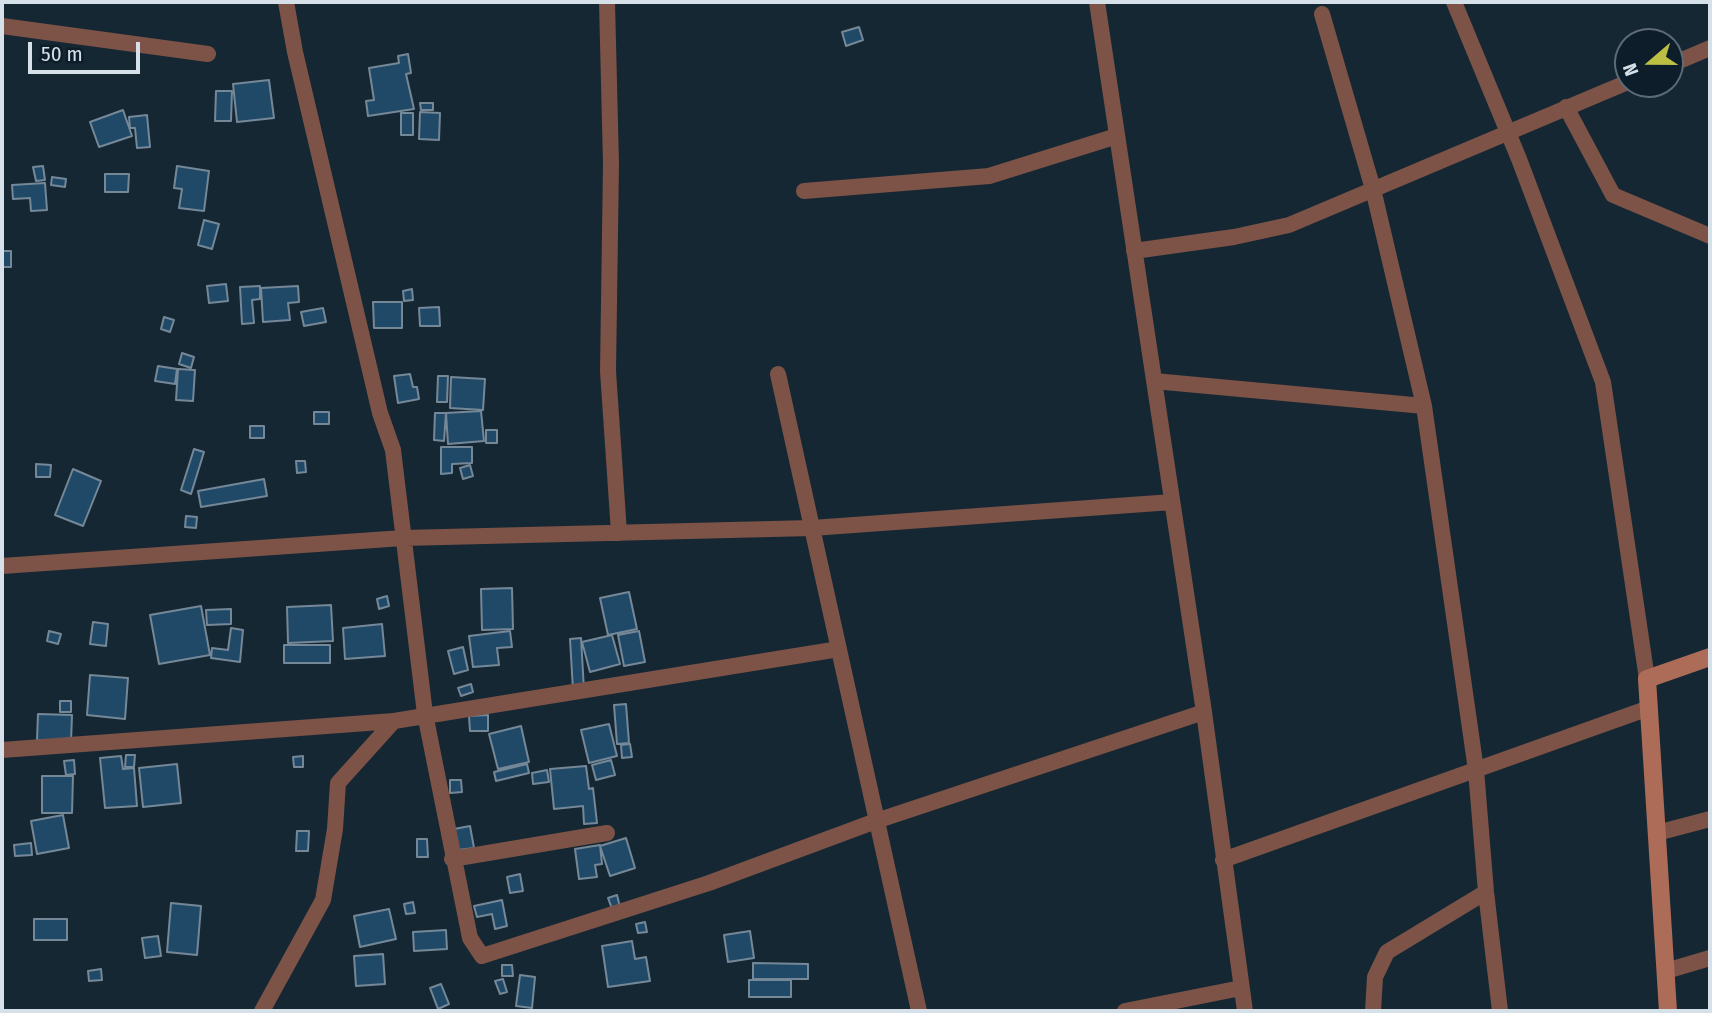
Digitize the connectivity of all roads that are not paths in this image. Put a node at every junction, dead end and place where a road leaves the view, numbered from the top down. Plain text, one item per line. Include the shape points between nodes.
1 (286, 2) edge
2 (607, 2) edge
3 (1097, 2) edge
4 (1454, 2) edge
5 (1322, 14) dead end
6 (2, 26) edge
7 (1710, 48) edge
8 (208, 54) dead end
9 (1684, 59) edge
10 (1614, 88) edge
11 (1566, 107) junction
12 (1507, 132) junction
13 (1117, 136) junction
14 (1373, 189) junction
15 (804, 191) dead end
16 (1710, 236) edge
17 (1134, 251) junction
18 (778, 374) dead end
19 (1154, 382) junction
20 (1424, 406) junction
21 (1172, 502) junction
22 (812, 528) junction
23 (619, 533) junction
24 (403, 538) junction
25 (2, 566) edge
26 (839, 649) junction
27 (1710, 657) edge
28 (1647, 680) junction
29 (1649, 708) junction
30 (1204, 712) junction
31 (425, 714) junction
32 (394, 721) junction
33 (2, 750) edge
34 (1476, 770) junction
35 (1710, 819) edge
36 (876, 821) junction
37 (607, 833) dead end
38 (1657, 833) junction
39 (452, 859) junction
40 (1223, 860) junction
41 (1486, 892) junction
42 (1710, 958) edge
43 (1666, 971) junction
44 (1241, 988) junction
45 (263, 1011) edge
46 (919, 1011) edge
47 (1125, 1011) edge
48 (1245, 1011) edge
49 (1373, 1011) edge
50 (1500, 1011) edge
51 (1668, 1011) edge

1 - 24 street via 380,412 393,450
2 - 23 street via 611,164 608,371
3 - 13 street
4 - 12 street
5 - 14 street
6 - 8 street
7 - 9 street
10 - 11 street
11 - 12 street
11 - 16 street via 1613,195
12 - 14 street
12 - 28 street via 1603,382
13 - 15 street via 989,176
13 - 17 street
14 - 17 street via 1289,225
14 - 20 street
17 - 19 street
18 - 22 street
19 - 20 street
19 - 21 street
20 - 34 street
21 - 22 street
21 - 30 street
22 - 23 street
22 - 26 street
23 - 24 street
24 - 25 street
24 - 31 street
26 - 31 street
26 - 36 street
27 - 28 street
28 - 29 street
29 - 34 street
29 - 38 street
30 - 36 street
30 - 40 street
31 - 32 street
31 - 39 street
32 - 33 street
32 - 45 street via 338,783 323,900
34 - 40 street
34 - 41 street
35 - 38 street
36 - 39 street via 709,883 482,956 470,938
36 - 46 street
37 - 39 street
38 - 43 street
40 - 44 street
41 - 49 street via 1387,952 1375,977
41 - 50 street
42 - 43 street
43 - 51 street
44 - 47 street
44 - 48 street

